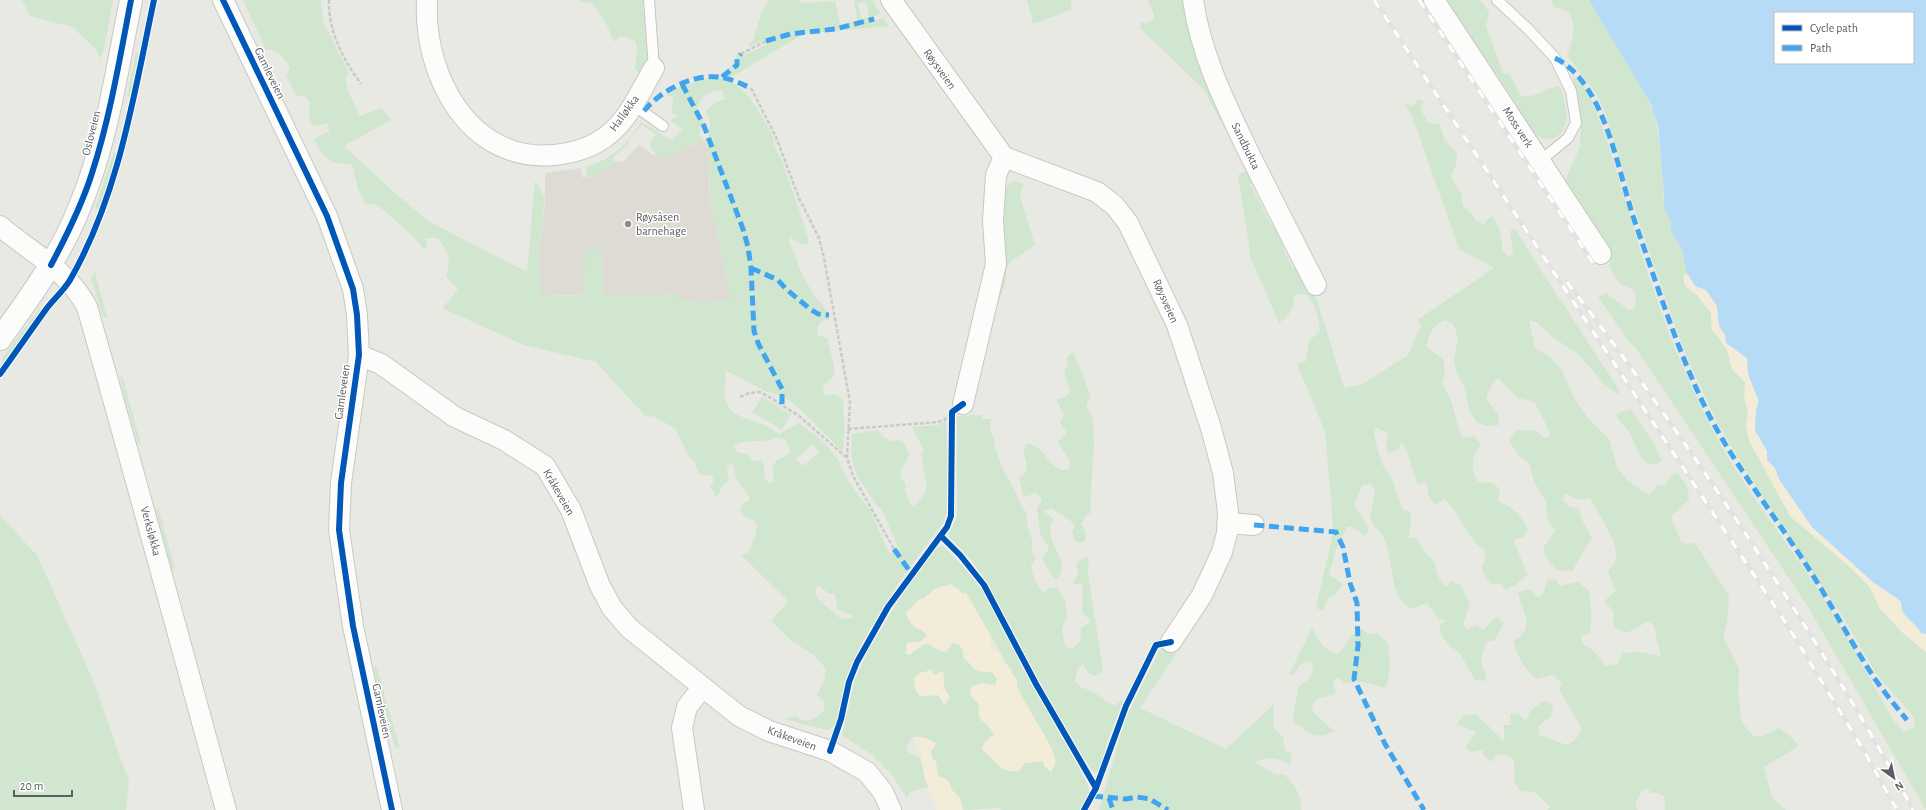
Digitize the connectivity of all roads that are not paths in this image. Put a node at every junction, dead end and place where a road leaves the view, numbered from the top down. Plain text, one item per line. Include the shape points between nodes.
1 (131, 0) edge
2 (223, 0) edge
3 (427, 0) edge
4 (649, 0) edge
5 (891, 0) edge
6 (1193, 0) edge
7 (1434, 0) edge
8 (1497, 0) edge
9 (654, 68) joint
10 (632, 104) junction
11 (663, 126) dead end
12 (1004, 157) junction
13 (1540, 160) junction
14 (0, 226) edge
15 (1601, 254) dead end
16 (51, 264) junction
17 (1316, 285) dead end
18 (0, 338) edge
19 (359, 355) junction
20 (958, 408) road end
21 (1227, 523) junction
22 (1254, 525) dead end
23 (1171, 642) dead end
24 (702, 688) junction
25 (226, 810) edge
26 (392, 810) edge
27 (694, 810) edge
28 (891, 810) edge

1 - 16 street, Osloveien via 93,172 80,207
2 - 19 street, Gamleveien via 327,216 353,289
3 - 10 street, Halløkka via 427,30 433,57 444,86 464,118 494,143 544,156 570,153 593,146 609,135
4 - 9 lane, Halløkka
5 - 12 street, Røysveien
6 - 17 street, Sandbukta via 1197,26 1211,71
7 - 13 street, Moss verk
8 - 13 lane via 1555,58 1570,91 1576,122 1568,138
9 - 10 street, Halløkka
10 - 11 lane
12 - 20 street via 996,175 993,221 996,264
12 - 21 street, Røysveien via 1098,192 1115,206 1128,222 1176,325 1195,377 1224,473
13 - 15 street, Moss verk
14 - 16 street
16 - 18 street, Osloveien
16 - 25 street, Verksløkka via 80,292 87,307 152,533
19 - 24 street, Kråkeveien via 381,364 455,417 504,440 545,466 571,510 600,586 612,608 629,628
19 - 26 street, Gamleveien via 341,483 339,530 353,626
21 - 22 street
21 - 23 street, Røysveien via 1222,552 1202,595
24 - 27 street via 687,707 682,728
24 - 28 street, Kråkeveien via 739,716 770,731 830,751 867,772 884,792

